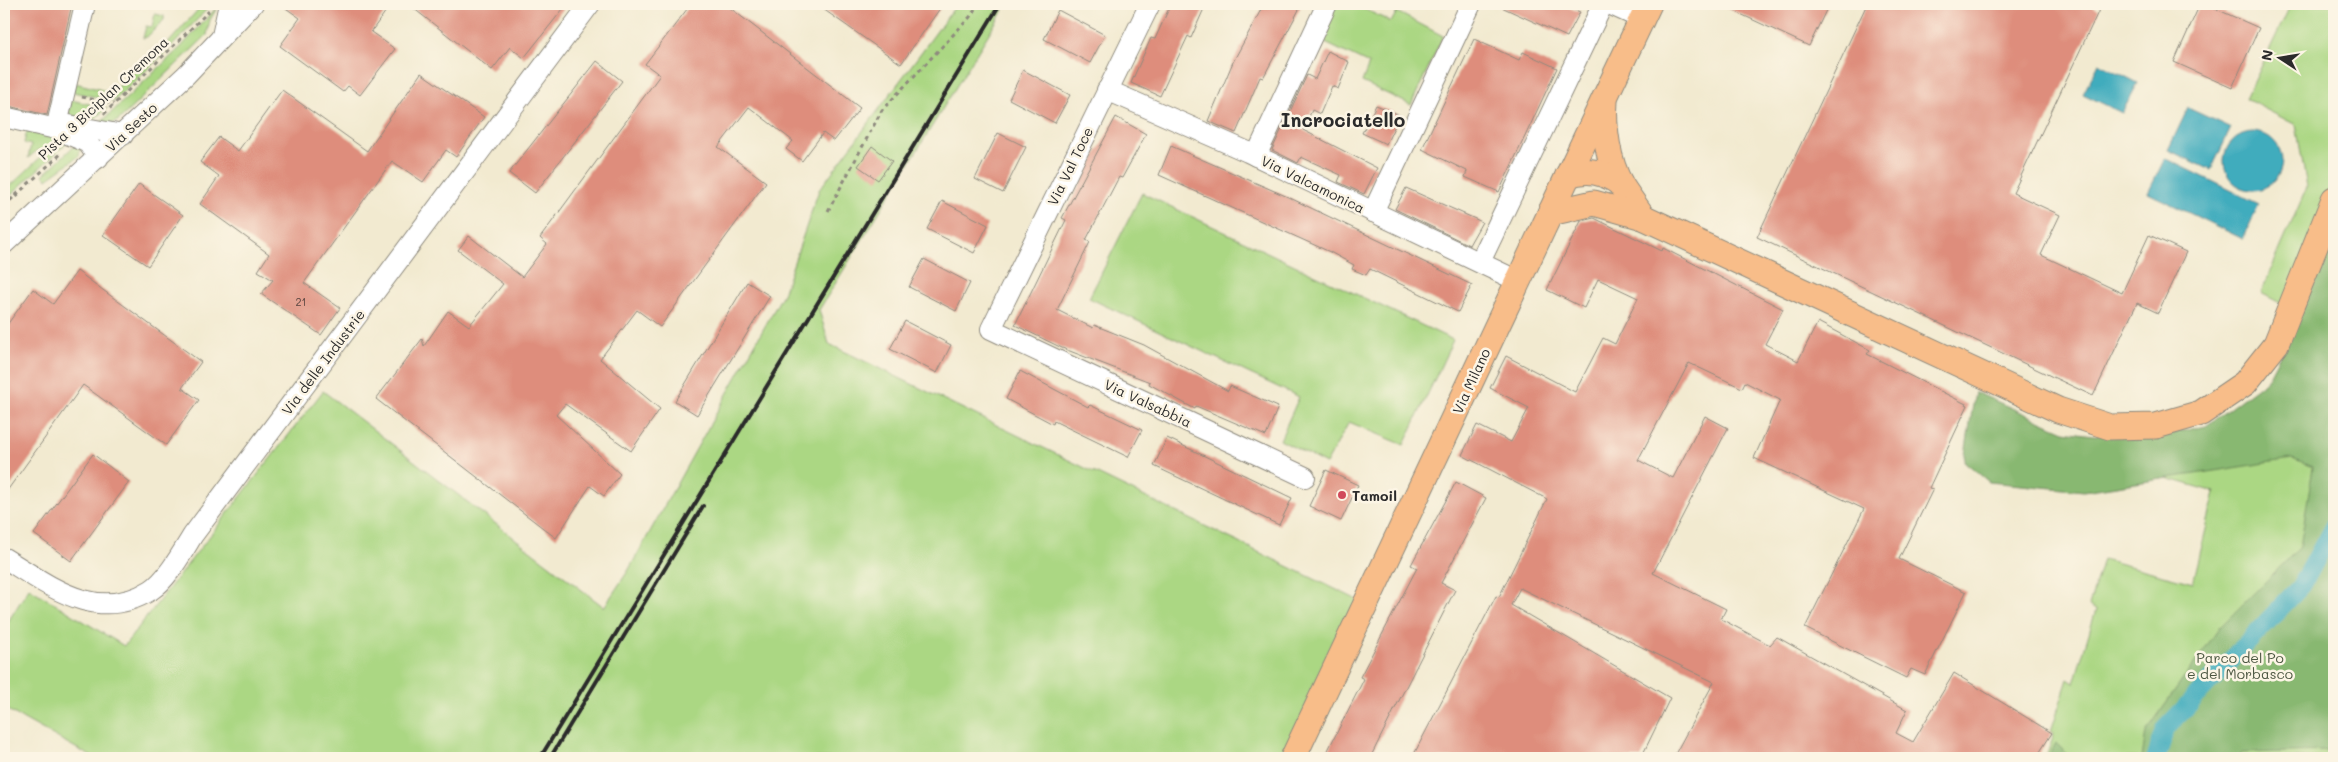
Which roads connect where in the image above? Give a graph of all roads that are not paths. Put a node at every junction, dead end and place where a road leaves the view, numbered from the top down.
1 (85, 4) edge
2 (229, 4) edge
3 (252, 4) edge
4 (590, 4) edge
5 (1150, 4) edge
6 (1327, 4) edge
7 (1471, 4) edge
8 (1603, 4) edge
9 (1609, 4) edge
10 (1646, 11) edge
11 (222, 38) junction
12 (1107, 90) junction
13 (1606, 95) junction
14 (4, 117) edge
15 (56, 129) junction
16 (82, 134) junction
17 (123, 135) junction
18 (1256, 156) junction
19 (98, 158) junction
20 (1568, 175) junction
21 (1620, 184) junction
22 (2334, 199) edge
23 (1594, 203) junction
24 (1373, 212) junction
25 (1550, 213) junction
26 (1643, 217) junction
27 (4, 244) edge
28 (1480, 262) junction
29 (1518, 281) junction
30 (991, 328) joint
31 (1305, 477) dead end
32 (4, 558) edge
33 (1293, 758) edge

1 - 15 street
2 - 11 street
3 - 11 street, Via Sesto
4 - 32 street, Via delle Industrie
5 - 12 street, Via Val Toce
6 - 18 street
7 - 24 street
8 - 28 street
9 - 10 street
10 - 13 main road, Via Milano
11 - 17 street, Via Sesto
12 - 18 street, Via Valcamonica
12 - 30 street, Via Val Toce
13 - 20 main road, Via Milano
13 - 21 main road
14 - 15 street
15 - 16 street
16 - 17 street
16 - 19 street
17 - 19 street, Via Sesto
18 - 24 street, Via Valcamonica
19 - 27 street, Via Sesto
20 - 21 main road
20 - 23 main road
20 - 25 main road, Via Milano
21 - 26 main road
22 - 26 main road
23 - 25 main road
23 - 26 main road
24 - 28 street, Via Valcamonica
25 - 29 main road, Via Milano
28 - 29 street, Via Valcamonica
29 - 33 main road, Via Milano
30 - 31 street, Via Valsabbia

